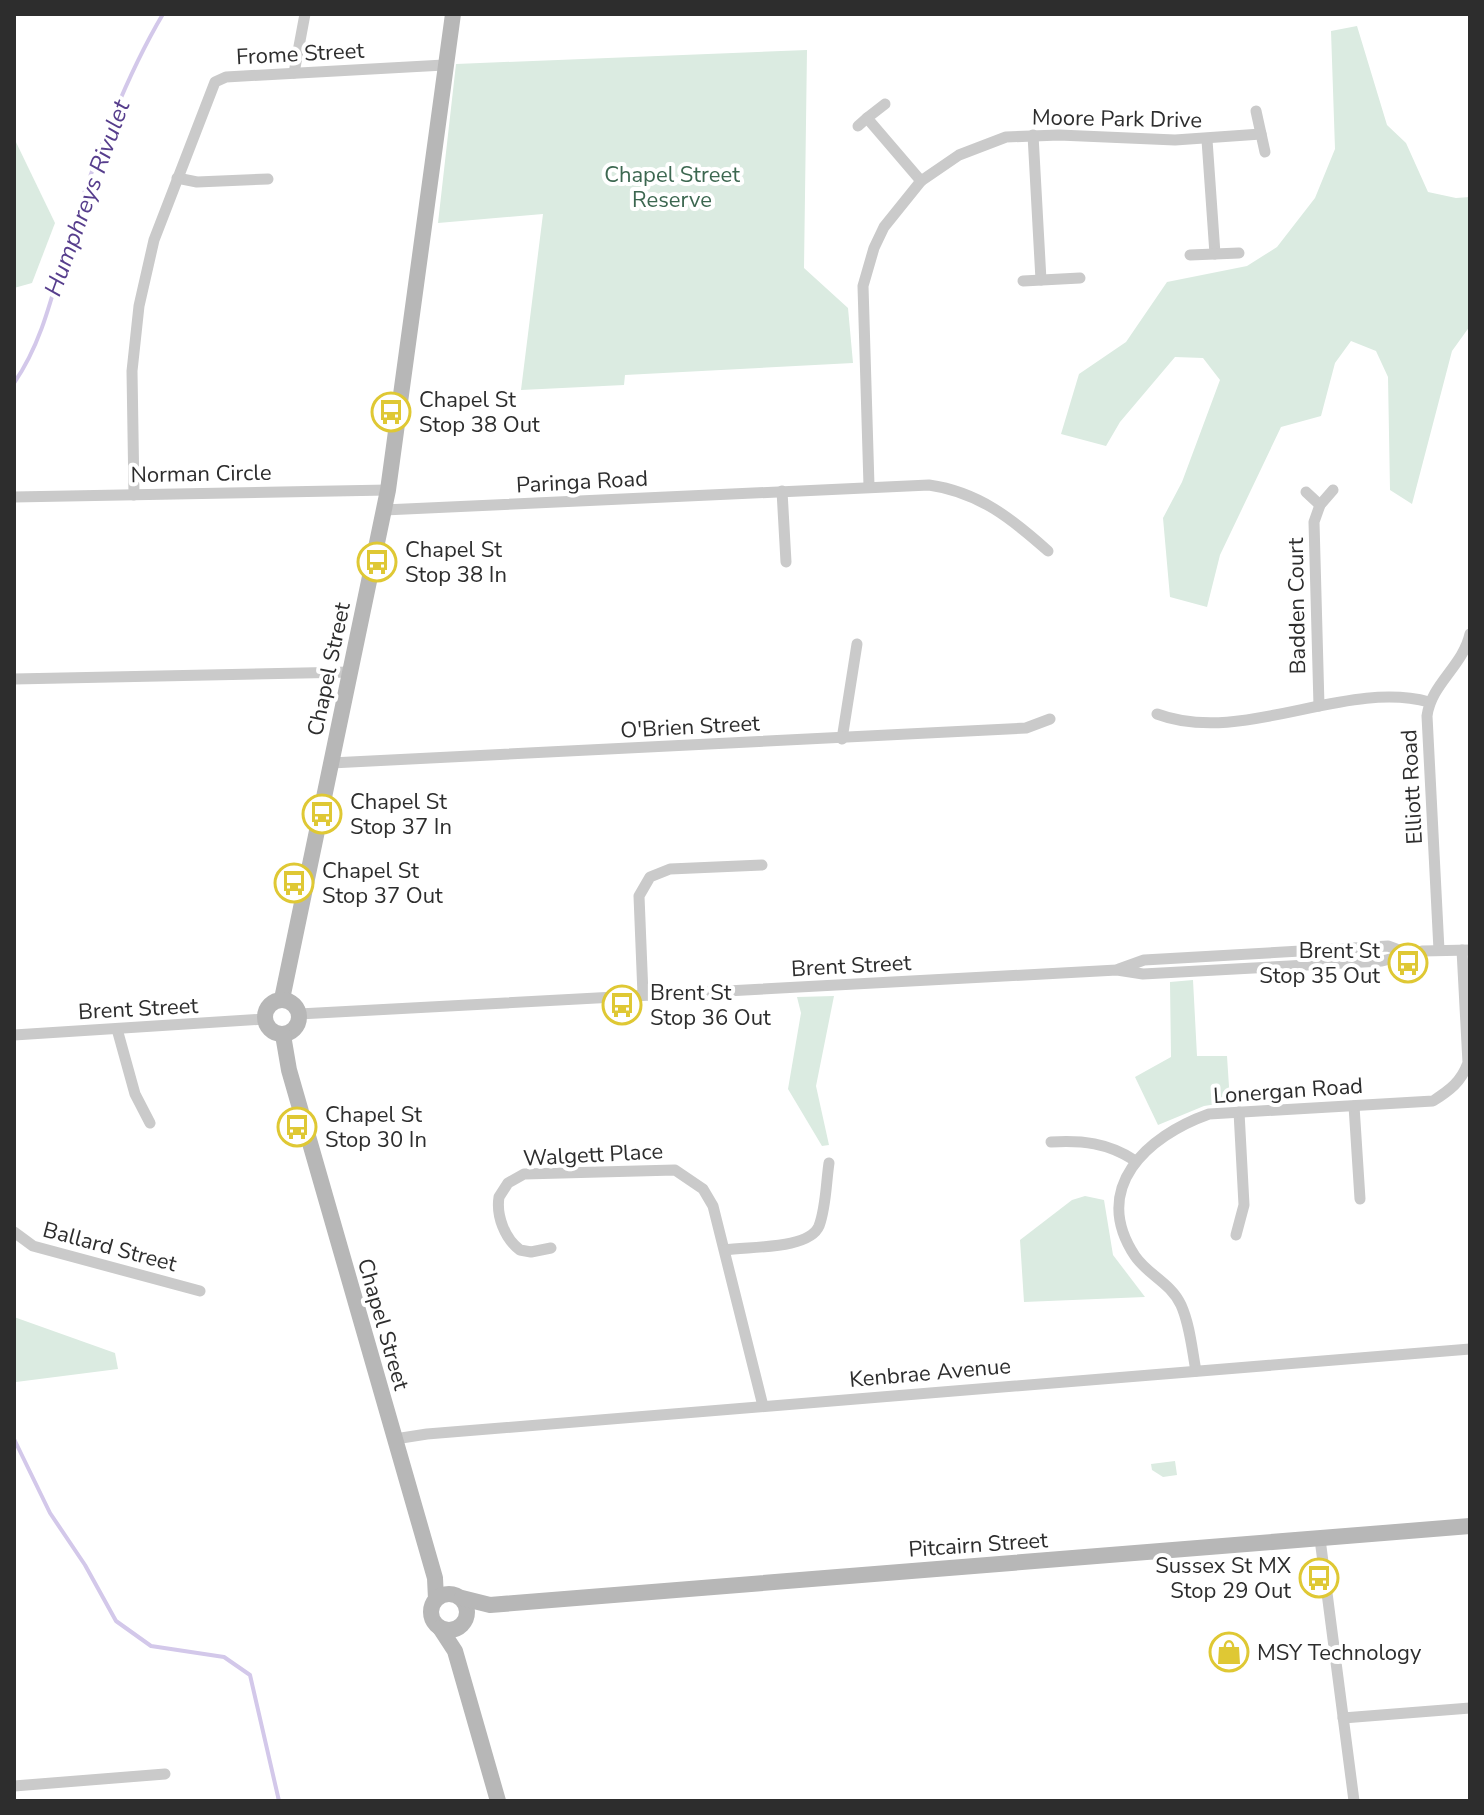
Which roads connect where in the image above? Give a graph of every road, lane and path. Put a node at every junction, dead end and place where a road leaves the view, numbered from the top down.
1 (305, 14) edge
2 (453, 14) edge
3 (444, 65) junction
4 (294, 73) junction
5 (885, 104) dead end
6 (1256, 111) dead end
7 (1261, 134) junction
8 (1033, 135) junction
9 (1207, 140) junction
10 (1265, 152) dead end
11 (177, 178) junction
12 (268, 179) dead end
13 (921, 181) junction
14 (1239, 253) dead end
15 (1215, 254) junction
16 (1190, 255) dead end
17 (1080, 278) dead end
18 (1041, 280) junction
19 (1023, 281) dead end
20 (869, 486) junction
21 (388, 490) junction
22 (1333, 490) dead end
23 (782, 491) junction
24 (1306, 492) dead end
25 (134, 495) junction
26 (14, 497) edge
27 (1320, 505) junction
28 (384, 510) junction
29 (1048, 551) dead end
30 (786, 562) dead end
31 (1470, 634) edge
32 (857, 644) dead end
33 (351, 672) junction
34 (14, 679) edge
35 (1429, 702) junction
36 (1319, 706) junction
37 (1157, 714) dead end
38 (1050, 719) dead end
39 (842, 739) junction
40 (331, 763) junction
41 (762, 865) dead end
42 (1439, 950) junction
43 (1466, 950) edge
44 (643, 995) junction
45 (282, 999) junction
46 (299, 1014) junction
47 (264, 1019) junction
48 (117, 1029) junction
49 (14, 1035) edge
50 (283, 1035) junction
51 (1466, 1082) edge
52 (1354, 1106) junction
53 (1239, 1112) junction
54 (150, 1123) dead end
55 (1051, 1142) dead end
56 (1134, 1160) junction
57 (829, 1163) dead end
58 (1360, 1199) dead end
59 (14, 1232) edge
60 (1236, 1235) dead end
61 (551, 1248) dead end
62 (725, 1250) junction
63 (200, 1291) dead end
64 (1470, 1349) edge
65 (1196, 1371) junction
66 (763, 1406) junction
67 (395, 1439) junction
68 (1470, 1526) edge
69 (1320, 1539) junction
70 (450, 1597) junction
71 (490, 1605) junction
72 (464, 1622) junction
73 (440, 1628) junction
74 (455, 1651) junction
75 (1470, 1708) edge
76 (1343, 1718) junction
77 (165, 1774) dead end
78 (14, 1786) edge
79 (498, 1801) edge
80 (1354, 1801) edge

1 - 4 street
2 - 3 street, Chapel Street
3 - 4 street, Frome Street
3 - 21 street, Chapel Street
4 - 11 street, Frome Street
5 - 13 street
6 - 7 street
7 - 9 street, Moore Park Drive
7 - 10 street
8 - 9 street, Moore Park Drive
8 - 13 street, Moore Park Drive
8 - 18 street
9 - 15 street
11 - 12 street
11 - 25 street, Frome Street
13 - 20 street, Moore Park Drive
14 - 15 street
15 - 16 street
17 - 18 street
18 - 19 street
20 - 23 street, Paringa Road
20 - 29 street, Paringa Road
21 - 25 street, Norman Circle
21 - 28 street, Chapel Street
22 - 27 street
23 - 28 street, Paringa Road
23 - 30 street
24 - 27 street
25 - 26 street, Norman Circle
27 - 36 street, Badden Court
28 - 33 street, Chapel Street
31 - 35 street, Elliott Road
32 - 39 street
33 - 34 street
33 - 40 street, Chapel Street
35 - 36 street
35 - 42 street, Elliott Road
36 - 37 street
38 - 39 street, O'Brien Street
39 - 40 street, O'Brien Street
40 - 45 street, Chapel Street
41 - 44 street
42 - 43 street, Brent Street
42 - 44 street, Brent Street
43 - 51 street, Lonergan Road
44 - 46 street, Brent Street
45 - 46 street
45 - 47 street
46 - 50 street
47 - 48 street, Brent Street
47 - 50 street
48 - 49 street, Brent Street
48 - 54 street
50 - 67 street, Chapel Street
51 - 52 street, Lonergan Road
52 - 53 street, Lonergan Road
52 - 58 street
53 - 56 street, Lonergan Road
53 - 60 street
55 - 56 street
56 - 65 street, Lonergan Road
57 - 62 street
59 - 63 street, Ballard Street
61 - 62 street, Walgett Place
62 - 66 street, Walgett Place
64 - 65 street, Kenbrae Avenue
65 - 66 street, Kenbrae Avenue
66 - 67 street, Kenbrae Avenue
67 - 70 street, Chapel Street
68 - 69 street, Pitcairn Street
69 - 71 street, Pitcairn Street
69 - 76 street
70 - 71 street, Pitcairn Street
70 - 72 street
70 - 73 street
71 - 72 street, Pitcairn Street
72 - 73 street
72 - 74 street
73 - 74 street
74 - 79 street
75 - 76 street
76 - 80 street
77 - 78 street

